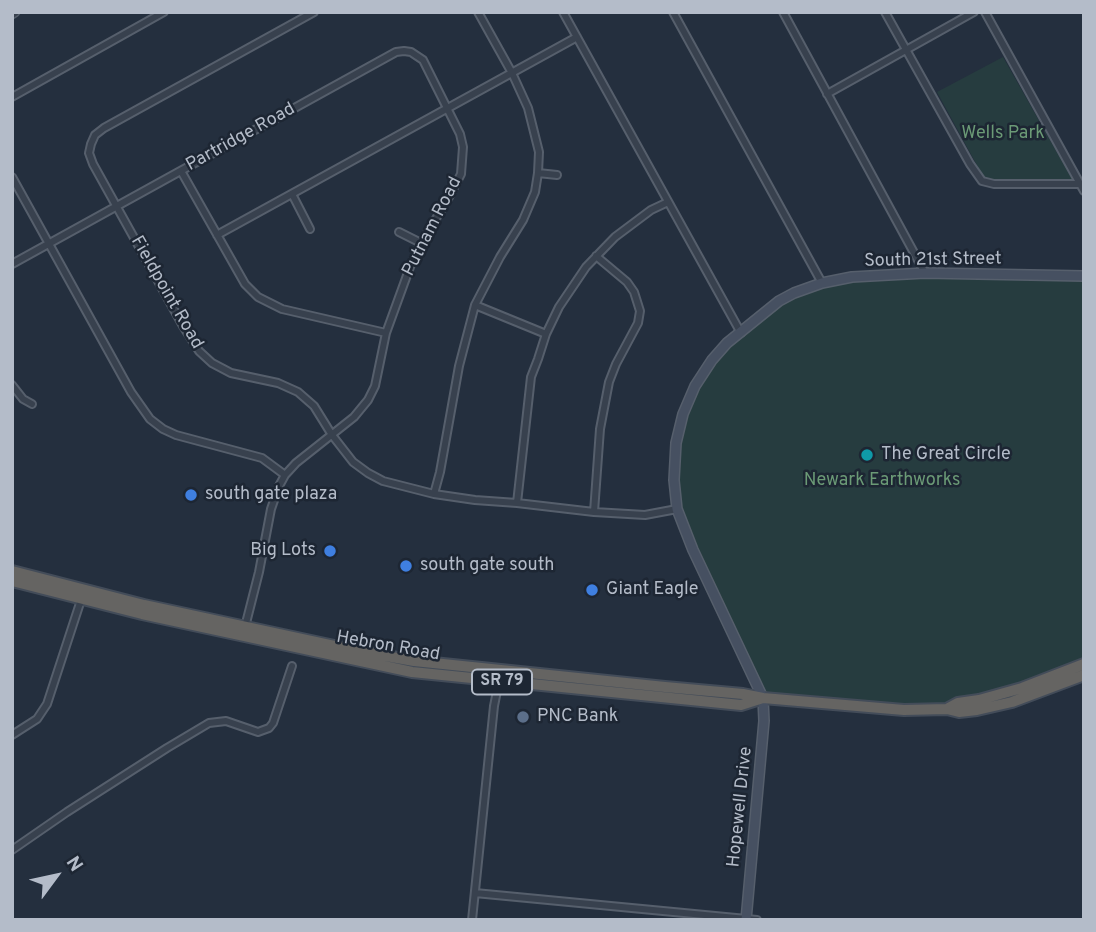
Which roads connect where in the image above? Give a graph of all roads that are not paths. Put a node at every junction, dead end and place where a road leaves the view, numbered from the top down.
1 (164, 12) edge
2 (314, 12) edge
3 (478, 12) edge
4 (563, 12) edge
5 (673, 12) edge
6 (783, 12) edge
7 (884, 12) edge
8 (974, 12) edge
9 (985, 12) edge
10 (577, 37) junction
11 (906, 50) junction
12 (512, 73) junction
13 (827, 94) junction
14 (12, 97) edge
15 (446, 109) junction
16 (181, 171) junction
17 (538, 173) junction
18 (557, 175) dead end
19 (12, 177) edge
20 (1082, 188) edge
21 (292, 194) junction
22 (667, 202) junction
23 (117, 206) junction
24 (310, 229) dead end
25 (399, 232) dead end
26 (217, 235) junction
27 (421, 243) junction
28 (49, 244) junction
29 (596, 256) junction
30 (12, 264) edge
31 (925, 273) junction
32 (1084, 276) edge
33 (822, 283) junction
34 (475, 305) junction
35 (386, 332) junction
36 (741, 333) junction
37 (545, 334) junction
38 (12, 385) edge
39 (32, 404) dead end
40 (332, 435) junction
41 (285, 475) junction
42 (434, 494) junction
43 (517, 503) junction
44 (677, 509) junction
45 (594, 512) junction
46 (12, 571) edge
47 (12, 581) edge
48 (81, 600) junction
49 (244, 631) junction
50 (1084, 664) edge
51 (292, 666) dead end
52 (1084, 675) edge
53 (497, 676) junction
54 (763, 698) junction
55 (947, 709) junction
56 (12, 734) edge
57 (12, 850) edge
58 (475, 893) junction
59 (746, 919) edge
60 (472, 920) edge
61 (757, 920) edge

1 - 14 street
2 - 23 street, Fieldpoint Road
3 - 12 street
4 - 10 street
5 - 33 street
6 - 13 street
7 - 11 street
8 - 11 street
9 - 20 street
10 - 12 street
10 - 22 street
11 - 13 street
11 - 20 street
12 - 15 street
12 - 17 street
13 - 31 street
15 - 16 street, Partridge Road
15 - 21 street
15 - 27 street, Putnam Road
16 - 23 street, Partridge Road
16 - 26 street
17 - 18 street
17 - 34 street
19 - 28 street
21 - 24 street
21 - 26 street
22 - 29 street
22 - 36 street
23 - 28 street, Partridge Road
23 - 40 street, Fieldpoint Road
25 - 27 street
26 - 35 street
27 - 35 street, Putnam Road
28 - 30 street, Partridge Road
28 - 41 street
29 - 37 street
29 - 45 street
31 - 32 main road, South 21st Street
31 - 33 main road, South 21st Street
33 - 36 main road, South 21st Street
34 - 37 street
34 - 42 street
35 - 40 street, Putnam Road
36 - 44 main road, South 21st Street
37 - 43 street
38 - 39 street
40 - 41 street, Putnam Road
40 - 42 street, Fieldpoint Road
41 - 49 street, Putnam Road
42 - 43 street, Fieldpoint Road
43 - 45 street, Fieldpoint Road
44 - 45 street, Fieldpoint Road
44 - 54 main road, South 21st Street
46 - 49 highway, Hebron Road / SR 79
47 - 48 highway, Hebron Road / SR 79
48 - 49 highway, Hebron Road / SR 79
48 - 56 street
49 - 53 highway, Hebron Road / SR 79
49 - 53 highway, Hebron Road / SR 79
50 - 55 highway, Hebron Road / SR 79
51 - 57 street
52 - 55 highway, Hebron Road / SR 79
53 - 54 highway, Hebron Road / SR 79
53 - 54 highway, Hebron Road / SR 79
53 - 58 street
54 - 55 highway, Hebron Road / SR 79
54 - 59 main road, Hopewell Drive
58 - 59 street
58 - 60 street
59 - 61 street

